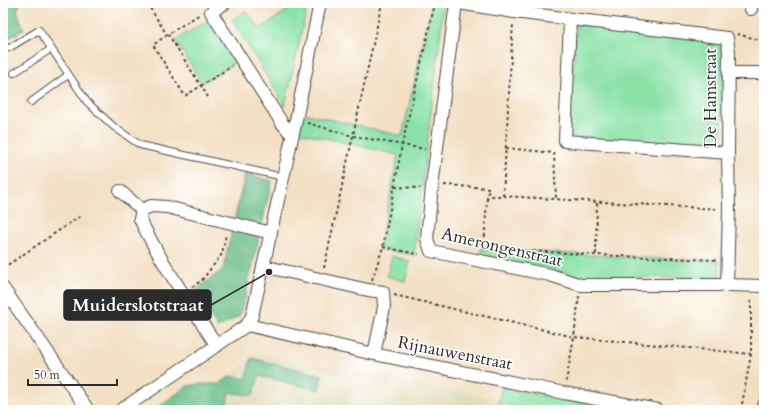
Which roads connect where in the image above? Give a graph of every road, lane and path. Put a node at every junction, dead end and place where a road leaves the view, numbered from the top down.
1 (147, 3) edge
2 (225, 3) edge
3 (320, 3) edge
4 (382, 3) edge
5 (435, 3) edge
6 (458, 3) edge
7 (211, 12) junction
8 (514, 12) junction
9 (570, 19) junction
10 (168, 35) junction
11 (727, 38) junction
12 (764, 41) edge
13 (9, 48) dead end
14 (51, 49) junction
15 (241, 60) junction
16 (14, 73) dead end
17 (729, 73) junction
18 (764, 73) edge
19 (68, 75) junction
20 (201, 86) junction
21 (208, 97) dead end
22 (31, 102) dead end
23 (296, 120) junction
24 (292, 135) junction
25 (354, 136) junction
26 (402, 145) junction
27 (506, 148) junction
28 (436, 151) junction
29 (728, 153) junction
30 (283, 177) junction
31 (432, 186) junction
32 (395, 187) junction
33 (120, 190) dead end
34 (503, 196) junction
35 (487, 198) junction
36 (556, 199) junction
37 (598, 202) junction
38 (729, 209) junction
39 (142, 210) junction
40 (82, 215) dead end
41 (229, 222) junction
42 (271, 233) junction
43 (383, 247) junction
44 (485, 248) junction
45 (432, 252) junction
46 (596, 255) junction
47 (728, 260) junction
48 (479, 261) junction
49 (263, 266) junction
50 (3, 268) edge
51 (322, 279) junction
52 (581, 285) junction
53 (727, 285) junction
54 (751, 286) junction
55 (764, 286) edge
56 (3, 288) edge
57 (368, 290) junction
58 (383, 292) junction
59 (182, 293) junction
60 (247, 325) junction
61 (574, 337) junction
62 (217, 346) junction
63 (374, 354) junction
64 (751, 354) junction
65 (564, 393) junction
66 (636, 408) edge
67 (88, 410) edge
68 (121, 410) edge
69 (657, 410) edge
70 (741, 410) edge

1 - 10 path
2 - 7 street
3 - 23 street
4 - 25 path
5 - 26 path
6 - 8 street, De Hamstraat
6 - 28 street, Amerongenstraat
7 - 10 path
7 - 15 street
8 - 9 street, De Hamstraat
8 - 27 path
9 - 11 street, De Hamstraat
9 - 29 street
10 - 20 path
10 - 20 path
11 - 12 path
11 - 17 street, De Hamstraat
13 - 14 lane
14 - 16 lane
14 - 19 lane
15 - 20 path
15 - 24 street
17 - 18 street
17 - 29 street, De Hamstraat
19 - 22 lane
19 - 30 lane
20 - 21 path
23 - 24 street
23 - 25 path
24 - 30 street
25 - 26 path
25 - 51 path
26 - 28 path
26 - 32 path
27 - 34 path
27 - 36 path
28 - 31 street, Amerongenstraat
29 - 38 street, De Hamstraat
30 - 42 street
31 - 32 path
31 - 35 path
31 - 45 street, Amerongenstraat
32 - 43 path
33 - 39 street
34 - 35 path
34 - 36 path
35 - 44 path
36 - 37 path
37 - 38 path
37 - 46 path
38 - 47 street, De Hamstraat
39 - 41 street
39 - 59 street
40 - 50 path
41 - 42 street
41 - 59 path
42 - 49 street
43 - 45 path
43 - 57 path
44 - 46 path
44 - 48 path
45 - 48 street, Amerongenstraat
46 - 47 path
47 - 53 street, De Hamstraat
48 - 52 street, Amerongenstraat
49 - 51 street
49 - 60 street
51 - 57 street
52 - 53 street, Amerongenstraat
52 - 61 path
53 - 54 street, Amerongenstraat
54 - 55 street, Amerongenstraat
54 - 64 path
56 - 67 street
57 - 58 street
58 - 61 path
58 - 63 street
59 - 62 street
60 - 62 street
60 - 63 street, Rijnauwenstraat
61 - 64 path
61 - 65 path
62 - 68 street
63 - 65 street, Rijnauwenstraat
64 - 70 path
65 - 66 street, Rijnauwenstraat
66 - 69 street, Rijnauwenstraat

